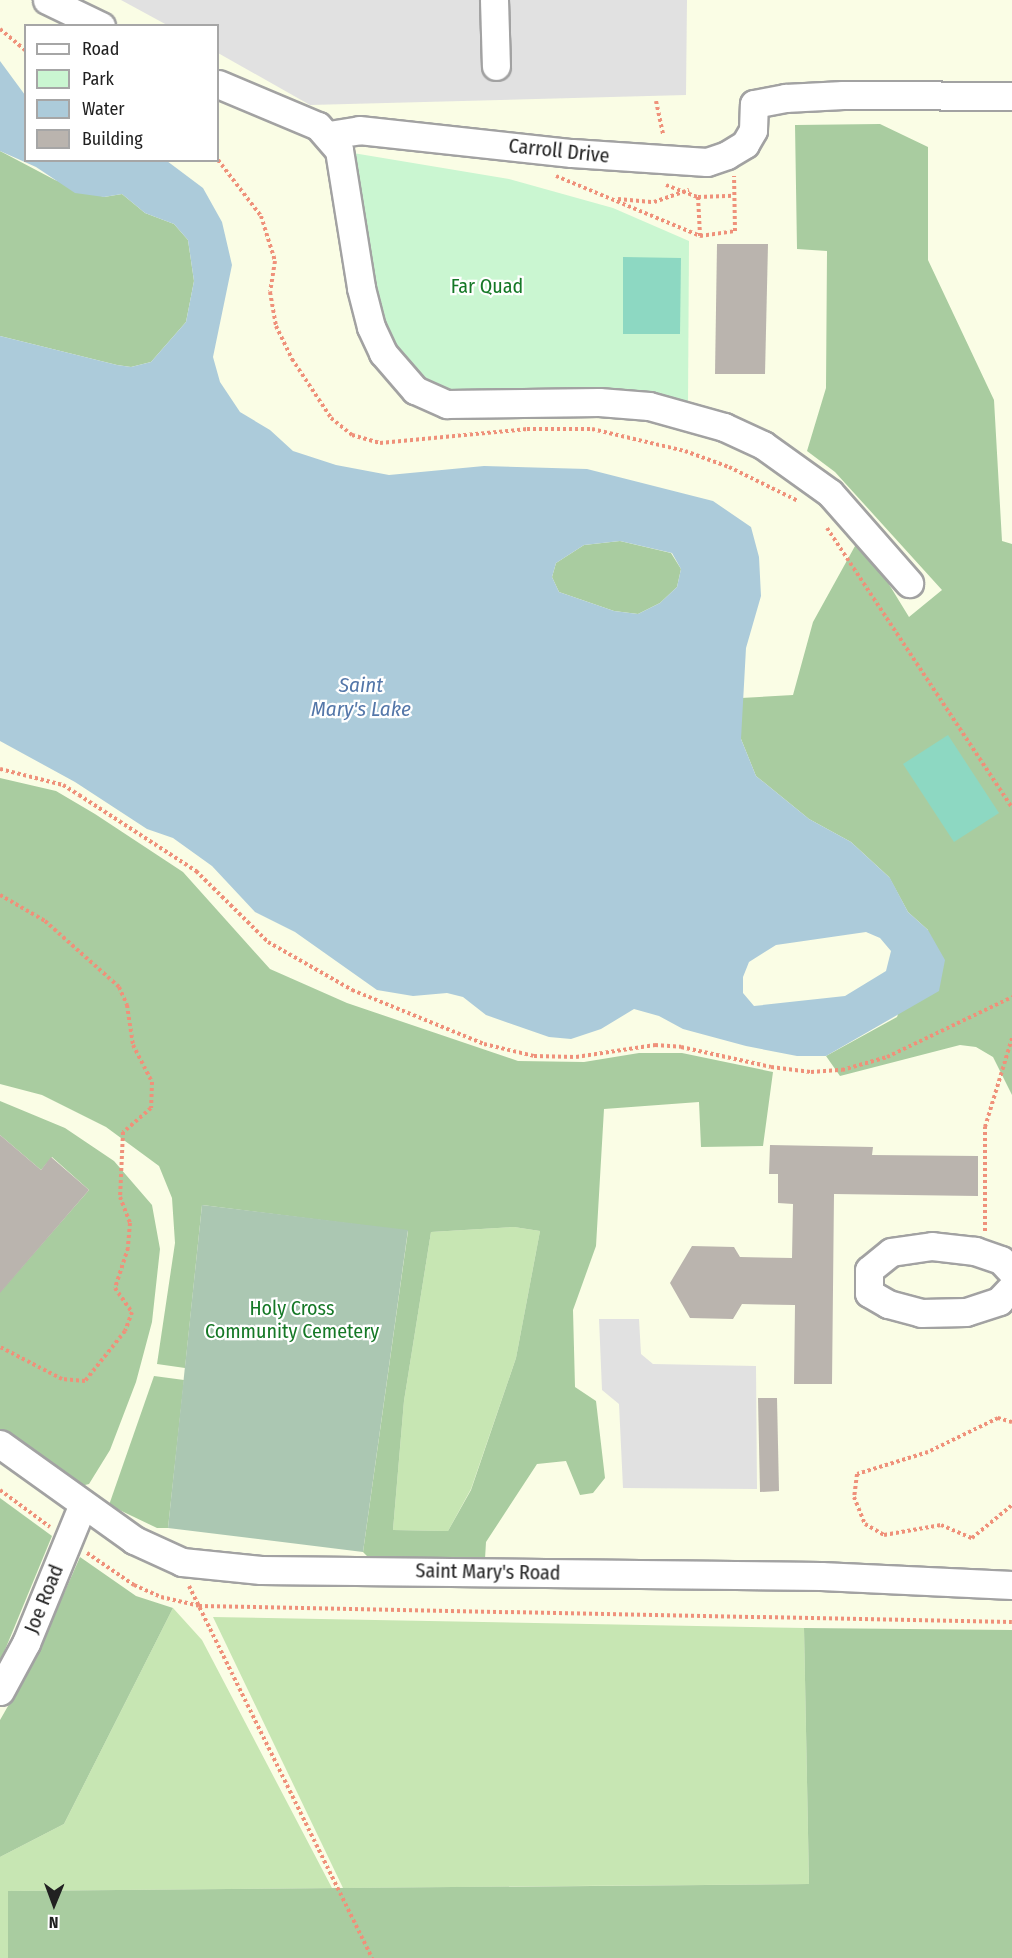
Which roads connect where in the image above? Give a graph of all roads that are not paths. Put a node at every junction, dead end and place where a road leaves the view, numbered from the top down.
1 (47, 0) edge
2 (494, 0) edge
3 (97, 24) edge
4 (496, 66) dead end
5 (219, 84) edge
6 (1012, 96) edge
7 (329, 135) junction
8 (909, 583) dead end
9 (1012, 1272) edge
10 (1012, 1287) edge
11 (0, 1444) edge
12 (83, 1504) junction
13 (1012, 1586) edge
14 (0, 1691) edge

1 - 3 street
2 - 4 street
5 - 7 street
6 - 7 street, Carroll Drive
7 - 8 street
9 - 10 street
11 - 12 street, Saint Mary's Road
12 - 13 street, Saint Mary's Road
12 - 14 street, Joe Road

